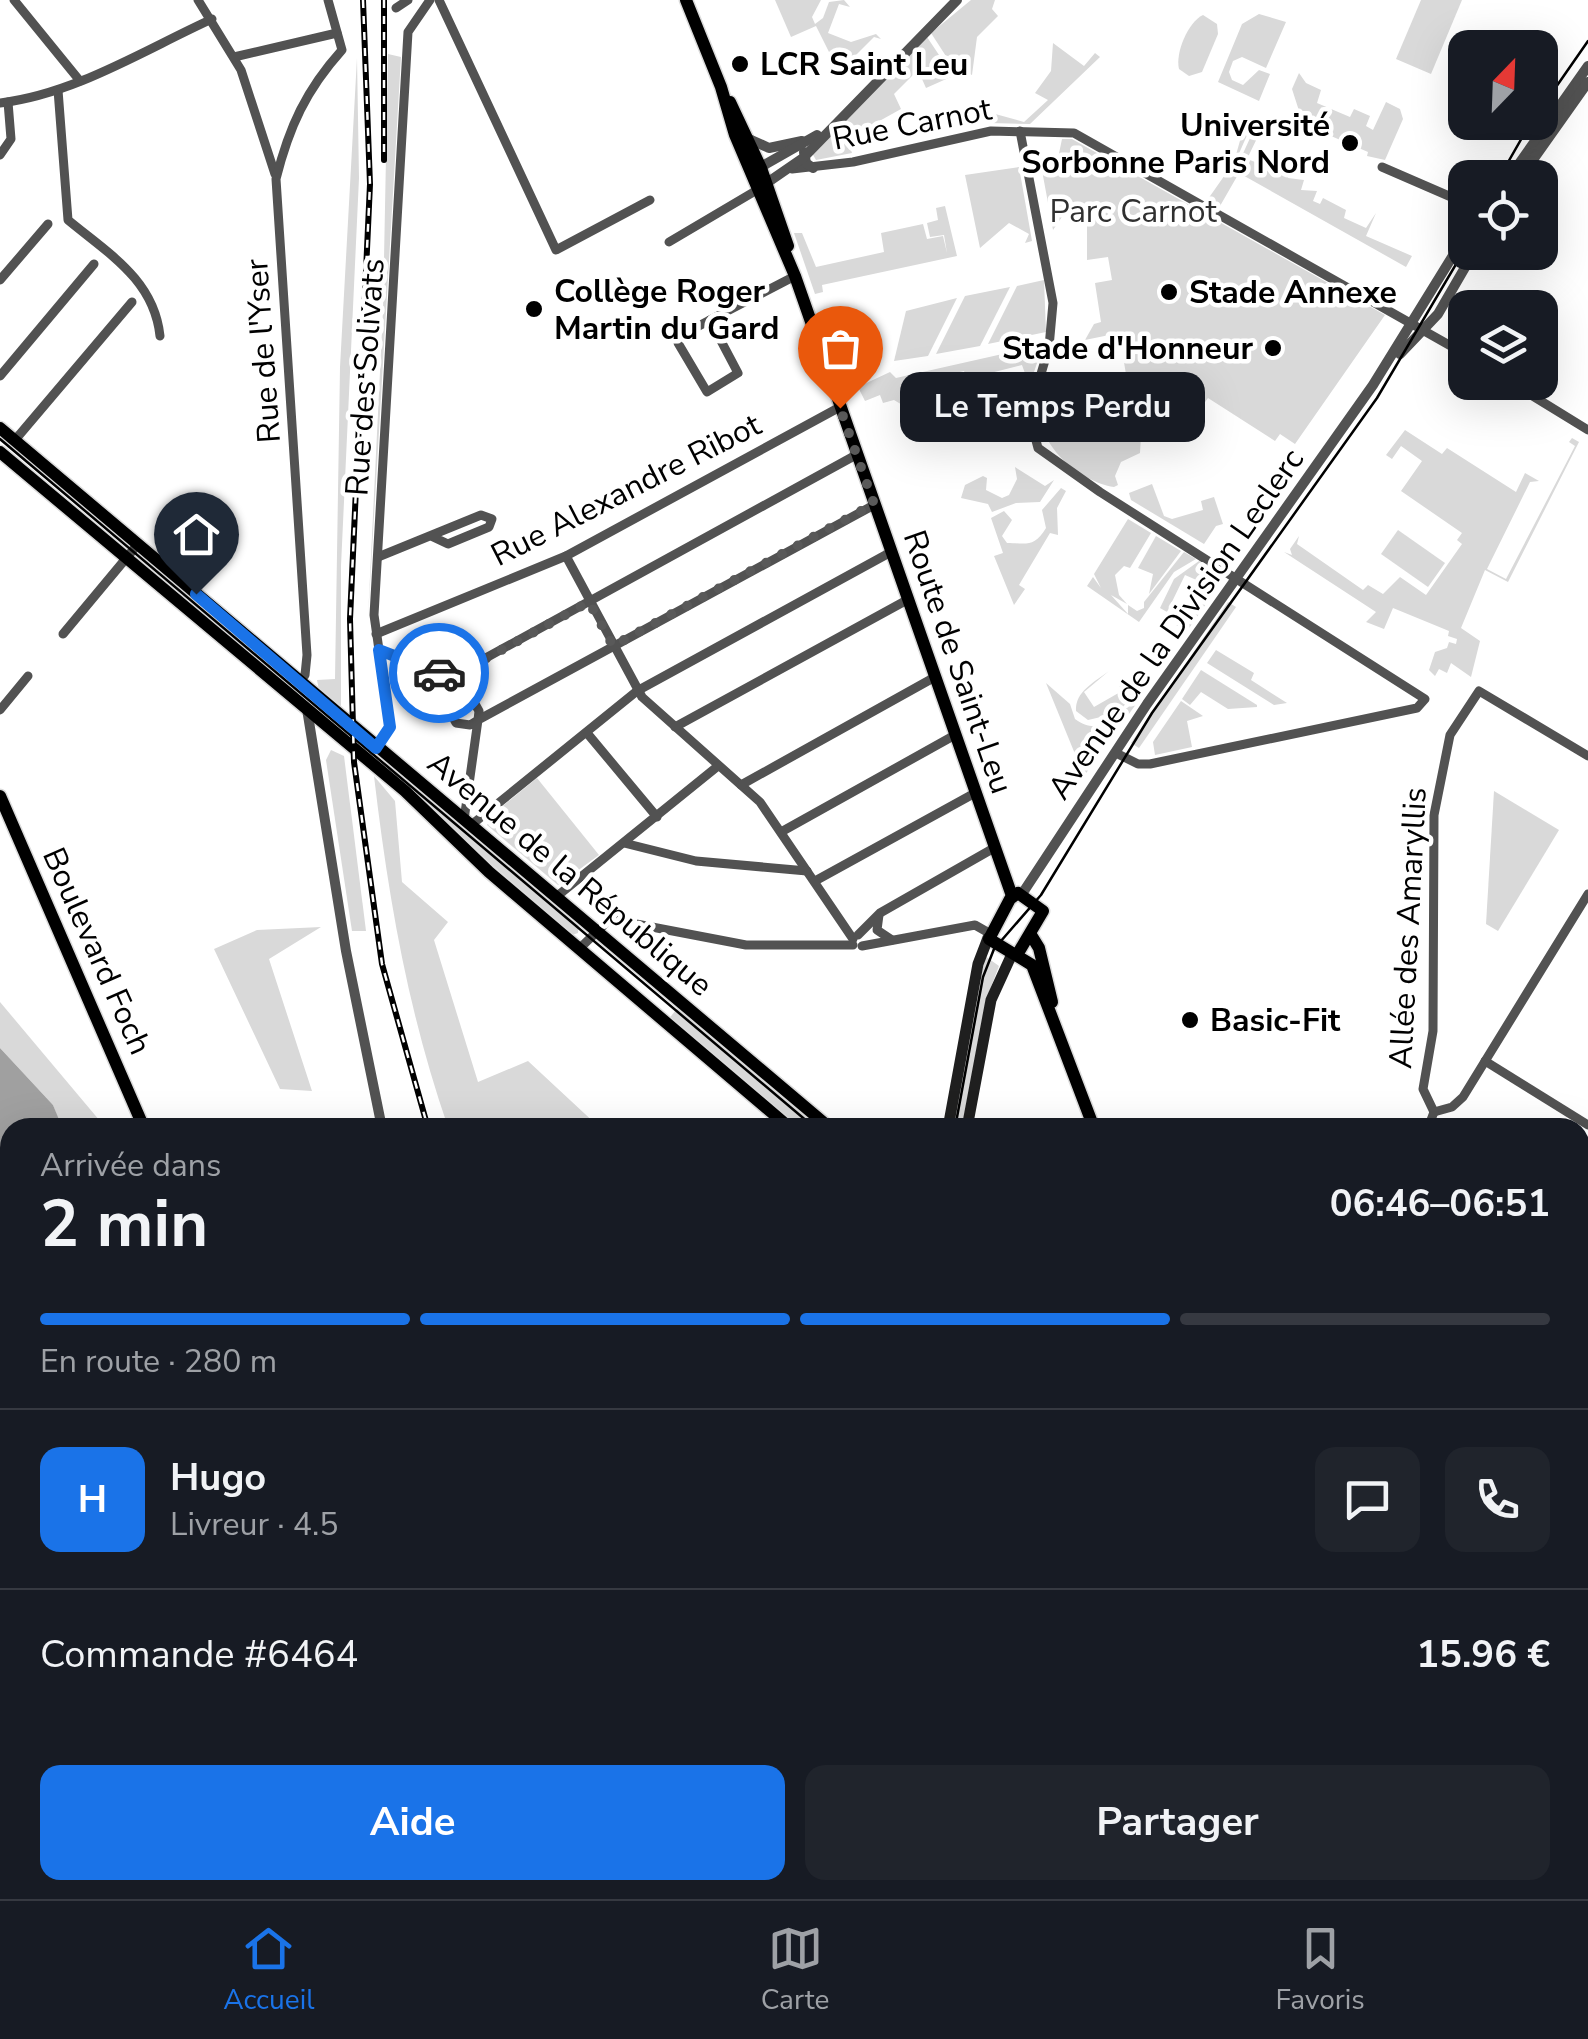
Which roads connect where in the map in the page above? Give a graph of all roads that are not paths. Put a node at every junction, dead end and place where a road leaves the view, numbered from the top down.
1 (14, 0) edge
2 (198, 0) edge
3 (328, 0) edge
4 (408, 0) edge
5 (430, 0) edge
6 (439, 0) edge
7 (686, 0) edge
8 (956, 3) edge
9 (396, 8) dead end
10 (212, 19) junction
11 (337, 34) junction
12 (234, 57) junction
13 (1588, 66) edge
14 (80, 81) junction
15 (1588, 82) edge
16 (721, 87) junction
17 (58, 90) junction
18 (4, 103) edge
19 (834, 123) junction
20 (1020, 131) junction
21 (817, 135) junction
22 (749, 139) junction
23 (0, 155) edge
24 (803, 158) junction
25 (1522, 160) edge
26 (1533, 160) edge
27 (1382, 166) dead end
28 (812, 168) junction
29 (792, 169) junction
30 (756, 170) junction
31 (276, 179) junction
32 (762, 186) junction
33 (1448, 195) edge
34 (650, 200) dead end
35 (48, 224) dead end
36 (669, 242) dead end
37 (94, 264) dead end
38 (1448, 265) edge
39 (1463, 270) edge
40 (794, 276) junction
41 (0, 280) edge
42 (132, 302) dead end
43 (710, 320) junction
44 (1414, 322) junction
45 (1426, 328) junction
46 (160, 336) dead end
47 (1448, 343) edge
48 (0, 376) edge
49 (1373, 384) junction
50 (1539, 400) edge
51 (840, 408) junction
52 (0, 428) edge
53 (1588, 430) edge
54 (15, 440) junction
55 (0, 452) edge
56 (856, 456) junction
57 (874, 504) junction
58 (431, 536) junction
59 (138, 544) junction
60 (890, 552) junction
61 (566, 556) junction
62 (378, 557) junction
63 (125, 560) junction
64 (1237, 576) junction
65 (907, 600) junction
66 (589, 602) junction
67 (63, 634) dead end
68 (376, 634) junction
69 (613, 646) junction
70 (379, 650) junction
71 (28, 676) dead end
72 (448, 677) junction
73 (934, 677) junction
74 (299, 682) junction
75 (637, 691) junction
76 (307, 709) junction
77 (0, 710) edge
78 (478, 720) junction
79 (675, 727) junction
80 (330, 729) junction
81 (587, 733) junction
82 (955, 735) junction
83 (376, 748) junction
84 (314, 750) junction
85 (1116, 752) junction
86 (1588, 756) edge
87 (718, 766) junction
88 (741, 785) junction
89 (975, 793) junction
90 (1, 800) edge
91 (657, 817) junction
92 (467, 824) junction
93 (781, 832) junction
94 (624, 843) junction
95 (994, 848) junction
96 (806, 871) junction
97 (814, 881) junction
98 (1588, 894) edge
99 (1017, 895) junction
100 (556, 898) junction
101 (880, 912) junction
102 (596, 930) junction
103 (988, 935) junction
104 (1030, 935) junction
105 (892, 940) junction
106 (857, 941) junction
107 (579, 948) junction
108 (1014, 954) junction
109 (1052, 1010) junction
110 (1485, 1061) junction
111 (1434, 1112) junction
112 (140, 1118) edge
113 (380, 1118) edge
114 (778, 1118) edge
115 (818, 1118) edge
116 (950, 1118) edge
117 (969, 1118) edge
118 (1090, 1118) edge
119 (1432, 1118) edge
120 (1575, 1118) edge

1 - 14 street
2 - 10 street
3 - 11 street
4 - 9 street
5 - 62 street, Rue des Solivats
6 - 34 street
7 - 16 main road, Route de Saint-Leu
8 - 19 street
10 - 12 street
10 - 14 street
11 - 12 street
11 - 31 street, Rue de l'Yser
12 - 31 street
13 - 25 street
14 - 17 street
15 - 26 street
16 - 22 main road, Route de Saint-Leu
16 - 30 main road, Route de Saint-Leu
17 - 18 street
17 - 46 street
18 - 23 street
19 - 21 street
19 - 24 street
20 - 28 street, Rue Carnot
20 - 44 street, Rue Carnot
20 - 64 street
21 - 22 street
21 - 24 street
21 - 30 street
22 - 30 main road, Route de Saint-Leu
24 - 28 street
24 - 29 street
27 - 33 street
28 - 29 street, Rue Carnot
29 - 32 street
30 - 32 main road, Route de Saint-Leu
31 - 74 street, Rue de l'Yser
32 - 36 street
32 - 40 main road, Route de Saint-Leu
35 - 41 street
37 - 48 street
38 - 44 street, Avenue de la Division Leclerc
39 - 45 street, Avenue de la Division Leclerc
40 - 43 street
40 - 51 main road, Route de Saint-Leu
42 - 54 street
43 - 43 street
44 - 45 street, Rue Carnot
44 - 49 street, Avenue de la Division Leclerc
45 - 47 street, Rue Carnot
45 - 49 street, Avenue de la Division Leclerc
49 - 64 street, Avenue de la Division Leclerc
50 - 53 street
51 - 56 main road, Route de Saint-Leu
51 - 61 street, Rue Alexandre Ribot
52 - 54 main road, Avenue de la République
54 - 59 main road, Avenue de la République
55 - 63 main road, Avenue de la République
56 - 57 main road, Route de Saint-Leu
56 - 66 street
57 - 60 main road, Route de Saint-Leu
57 - 69 street
58 - 58 street
58 - 62 street
59 - 63 street
59 - 74 main road, Avenue de la République
60 - 65 main road, Route de Saint-Leu
60 - 75 street
61 - 66 street
61 - 68 street, Rue Alexandre Ribot
62 - 68 street, Rue des Solivats
63 - 67 street
63 - 76 main road, Avenue de la République
64 - 85 street, Avenue de la Division Leclerc
64 - 85 street
65 - 73 main road, Route de Saint-Leu
65 - 79 street
66 - 69 street
66 - 72 street
68 - 70 street, Rue des Solivats
69 - 75 street
69 - 78 street
70 - 72 street
70 - 83 street, Rue des Solivats
71 - 77 street
72 - 78 street
72 - 78 street
73 - 82 main road, Route de Saint-Leu
73 - 88 street
74 - 83 main road, Avenue de la République
75 - 79 street
75 - 81 street
76 - 80 main road, Avenue de la République
76 - 84 street
78 - 92 street
79 - 87 street
80 - 84 street
80 - 107 main road, Avenue de la République
81 - 91 street
81 - 92 street
82 - 89 main road, Route de Saint-Leu
82 - 93 street
83 - 92 main road, Avenue de la République
84 - 113 street
85 - 99 street, Avenue de la Division Leclerc
86 - 111 street, Allée des Amaryllis
87 - 88 street
87 - 91 street
88 - 93 street
89 - 95 main road, Route de Saint-Leu
89 - 97 street
90 - 112 main road, Boulevard Foch
91 - 94 street
92 - 100 main road, Avenue de la République
93 - 96 street
94 - 96 street
94 - 100 street
95 - 99 main road, Route de Saint-Leu
95 - 101 street
96 - 97 street
97 - 106 street
98 - 110 street
99 - 103 main road
99 - 104 main road, Route de Saint-Leu
100 - 102 main road, Avenue de la République
101 - 105 street
101 - 106 street
102 - 106 street
102 - 107 street
102 - 115 main road, Avenue de la République
103 - 105 street
103 - 108 main road
103 - 116 main road
104 - 108 main road
104 - 109 main road
105 - 106 street
107 - 114 main road, Avenue de la République
108 - 109 main road
108 - 117 main road
109 - 118 main road
110 - 111 street
110 - 120 street
111 - 119 street

